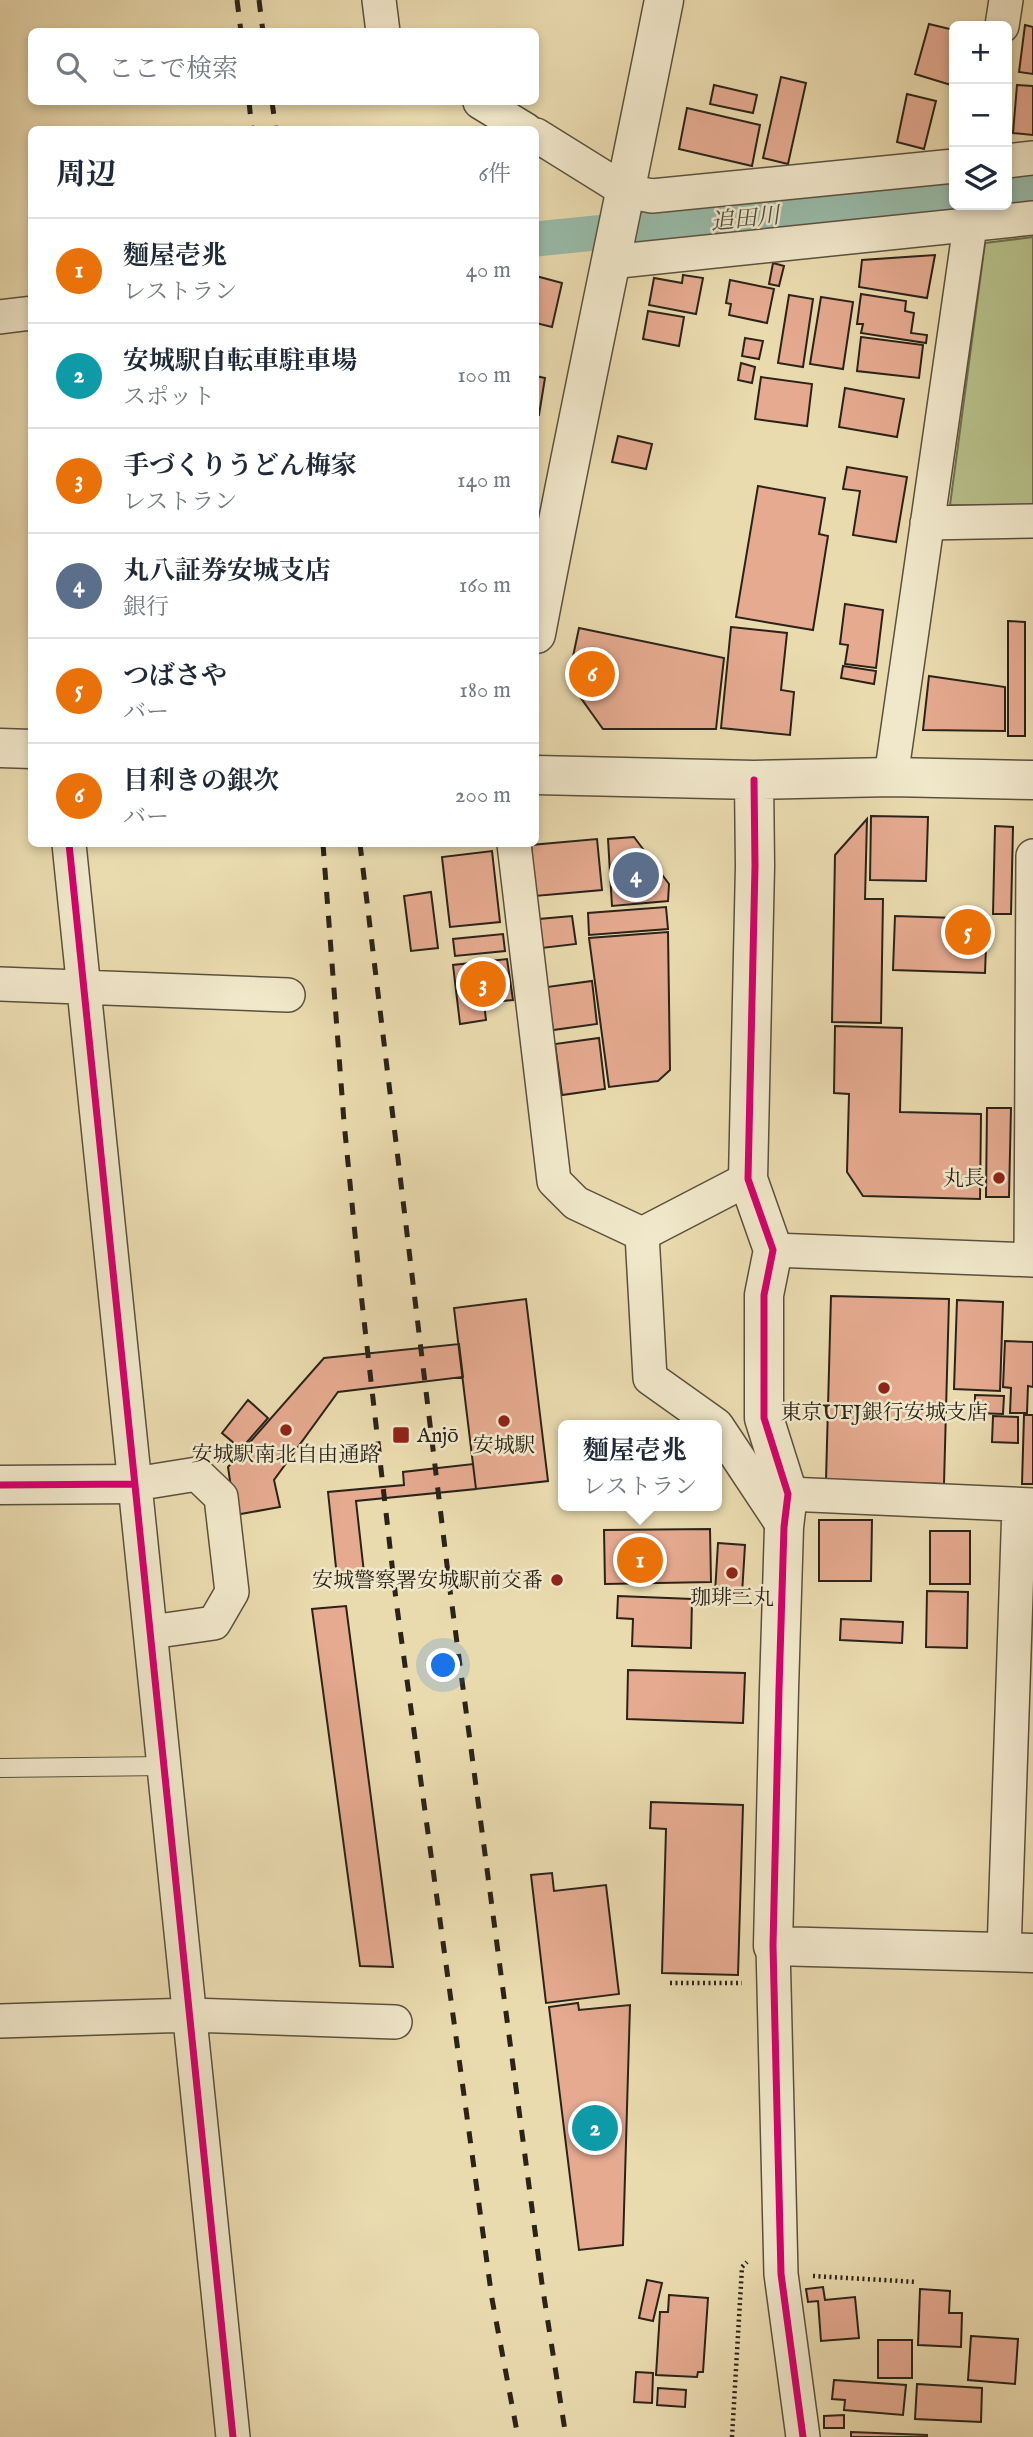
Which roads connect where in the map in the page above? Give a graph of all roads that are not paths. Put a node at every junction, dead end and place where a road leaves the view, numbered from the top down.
1 (379, 0) edge
2 (664, 0) edge
3 (1006, 0) edge
4 (1003, 21) edge
5 (382, 28) edge
6 (485, 105) edge
7 (519, 126) edge
8 (539, 137) edge
9 (1033, 158) edge
10 (1012, 160) edge
11 (949, 166) edge
12 (626, 191) junction
13 (971, 214) edge
14 (1033, 218) edge
15 (610, 262) junction
16 (28, 314) edge
17 (0, 317) edge
18 (1033, 521) edge
19 (927, 523) junction
20 (539, 619) edge
21 (0, 748) edge
22 (28, 749) edge
23 (539, 775) edge
24 (891, 777) junction
25 (754, 780) junction
26 (1033, 780) edge
27 (69, 847) edge
28 (514, 847) edge
29 (1033, 856) edge
30 (0, 984) edge
31 (84, 986) junction
32 (288, 995) dead end
33 (748, 1179) junction
34 (642, 1234) junction
35 (773, 1250) junction
36 (1032, 1260) edge
37 (708, 1420) edge
38 (722, 1433) edge
39 (135, 1484) junction
40 (0, 1485) edge
41 (1026, 1505) edge
42 (786, 1511) junction
43 (151, 1632) junction
44 (165, 1766) junction
45 (0, 1768) edge
46 (773, 1946) junction
47 (1019, 1952) edge
48 (191, 2015) junction
49 (0, 2021) edge
50 (396, 2022) dead end
51 (233, 2437) edge
52 (803, 2437) edge

1 - 5 street
2 - 12 street
3 - 4 street
6 - 7 street
8 - 12 street
9 - 10 street
11 - 12 street
12 - 15 street
13 - 14 street
13 - 15 street
13 - 19 street
15 - 20 street
16 - 17 street
18 - 19 street
19 - 24 street
21 - 22 street
23 - 25 street
24 - 25 street
24 - 26 street
25 - 33 street
27 - 31 street
28 - 34 street
29 - 36 street
30 - 31 street
31 - 32 street
31 - 39 street
33 - 34 street
33 - 35 street
34 - 37 street
35 - 36 street
35 - 42 street
38 - 42 street
39 - 40 street
39 - 43 street
39 - 43 street
41 - 42 street
41 - 47 street
42 - 46 street
43 - 44 street
44 - 45 lane
44 - 48 street
46 - 47 street
46 - 52 street
48 - 49 street
48 - 50 street
48 - 51 street

